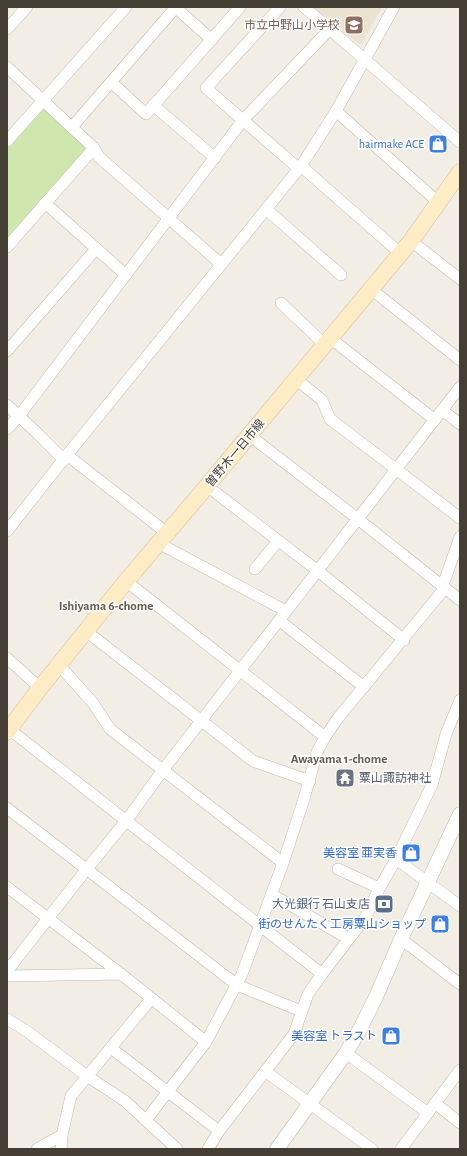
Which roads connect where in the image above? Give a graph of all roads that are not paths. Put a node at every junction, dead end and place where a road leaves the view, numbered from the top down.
1 (27, 7) edge
2 (126, 7) edge
3 (175, 7) edge
4 (240, 7) edge
5 (280, 7) edge
6 (304, 7) edge
7 (394, 7) edge
8 (7, 29) edge
9 (330, 30) junction
10 (212, 40) junction
11 (365, 59) junction
12 (7, 67) edge
13 (111, 82) junction
14 (43, 101) junction
15 (153, 105) junction
16 (336, 111) junction
17 (243, 120) junction
18 (72, 127) junction
19 (7, 141) edge
20 (460, 142) edge
21 (94, 148) junction
22 (215, 158) junction
23 (300, 168) junction
24 (458, 180) edge
25 (439, 203) junction
26 (45, 204) junction
27 (266, 210) junction
28 (169, 219) junction
29 (411, 241) junction
30 (7, 247) edge
31 (96, 250) junction
32 (401, 254) junction
33 (221, 264) junction
34 (126, 274) junction
35 (341, 275) dead end
36 (460, 279) edge
37 (371, 289) junction
38 (281, 303) dead end
39 (327, 341) junction
40 (7, 351) edge
41 (460, 360) edge
42 (296, 379) junction
43 (460, 387) edge
44 (7, 405) edge
45 (442, 410) junction
46 (19, 416) junction
47 (435, 420) junction
48 (460, 424) edge
49 (7, 429) edge
50 (249, 435) junction
51 (65, 458) junction
52 (397, 470) junction
53 (207, 486) junction
54 (460, 518) edge
55 (358, 519) junction
56 (7, 531) edge
57 (460, 537) edge
58 (163, 538) junction
59 (278, 541) junction
60 (255, 569) dead end
61 (318, 571) junction
62 (126, 581) junction
63 (444, 587) junction
64 (460, 600) edge
65 (286, 611) junction
66 (280, 621) junction
67 (86, 631) junction
68 (404, 640) junction
69 (7, 658) edge
70 (59, 665) junction
71 (240, 671) junction
72 (364, 687) junction
73 (40, 688) junction
74 (460, 700) edge
75 (202, 721) junction
76 (8, 731) edge
77 (324, 737) junction
78 (163, 770) junction
79 (310, 781) junction
80 (7, 808) edge
81 (126, 821) junction
82 (458, 823) edge
83 (396, 859) junction
84 (283, 864) junction
85 (338, 869) dead end
86 (86, 870) junction
87 (428, 882) junction
88 (7, 887) edge
89 (379, 888) junction
90 (271, 894) junction
91 (460, 906) edge
92 (48, 919) junction
93 (260, 925) junction
94 (350, 939) junction
95 (401, 939) junction
96 (7, 971) edge
97 (120, 974) junction
98 (322, 974) junction
99 (7, 976) edge
100 (460, 984) edge
101 (237, 985) junction
102 (151, 999) junction
103 (301, 1012) junction
104 (7, 1019) edge
105 (206, 1042) junction
106 (111, 1048) junction
107 (346, 1053) junction
108 (460, 1070) edge
109 (265, 1071) junction
110 (87, 1076) junction
111 (168, 1091) junction
112 (435, 1103) junction
113 (310, 1104) junction
114 (428, 1114) junction
115 (146, 1120) junction
116 (460, 1123) edge
117 (219, 1131) junction
118 (62, 1135) junction
119 (36, 1149) edge
120 (61, 1149) edge
121 (177, 1149) edge
122 (208, 1149) edge
123 (277, 1149) edge
124 (372, 1149) edge
125 (401, 1149) edge

1 - 8 street
2 - 14 street
3 - 10 street
3 - 13 street
4 - 10 street
5 - 17 street
6 - 9 street
7 - 11 street
9 - 11 street
9 - 17 street
10 - 15 street
11 - 16 street
11 - 20 street
12 - 14 street
13 - 15 street
13 - 18 street
14 - 18 street
14 - 19 street
15 - 22 street
16 - 23 street
16 - 25 street
17 - 22 street
17 - 23 street
18 - 21 street
21 - 26 street
21 - 28 street
22 - 28 street
23 - 27 street
23 - 32 street
24 - 25 main road, 曽野木一日市線
25 - 29 main road, 曽野木一日市線
26 - 30 street
26 - 31 street
27 - 33 street
27 - 35 street
28 - 33 street
28 - 34 street
29 - 32 main road, 曽野木一日市線
29 - 36 street
31 - 34 street
31 - 40 street
32 - 37 main road, 曽野木一日市線
33 - 51 street
34 - 46 street
37 - 39 main road, 曽野木一日市線
37 - 41 street
38 - 39 street
39 - 42 main road, 曽野木一日市線
39 - 47 street
42 - 50 main road, 曽野木一日市線
42 - 52 street
43 - 45 street
44 - 46 street
45 - 47 street
45 - 48 street
46 - 49 street
46 - 51 street
47 - 52 street
50 - 53 main road, 曽野木一日市線
50 - 55 street
51 - 56 street
51 - 58 street
52 - 54 street
52 - 55 street
53 - 58 main road, 曽野木一日市線
53 - 59 street
55 - 61 street
55 - 63 street
57 - 63 street
58 - 62 main road, 曽野木一日市線
58 - 65 street
59 - 60 street
59 - 61 street
61 - 65 street
61 - 68 street
62 - 67 main road, 曽野木一日市線
62 - 71 street
63 - 64 street
63 - 68 street
65 - 66 street
66 - 71 street
66 - 72 street
67 - 70 main road, 曽野木一日市線
67 - 75 street
68 - 72 street
69 - 73 street
70 - 73 main road, 曽野木一日市線
70 - 78 street
71 - 75 street
71 - 77 street
72 - 77 street
73 - 76 main road, 曽野木一日市線
74 - 83 street
75 - 78 street
75 - 79 street
76 - 81 street
77 - 79 street
78 - 81 street
78 - 84 street
79 - 84 street
80 - 86 street
81 - 86 street
81 - 93 street
82 - 87 street
83 - 87 street
83 - 89 street
84 - 90 street
85 - 89 street
86 - 92 street
86 - 101 street
87 - 91 street
87 - 95 street
88 - 92 street
89 - 94 street
90 - 93 street
90 - 94 street
92 - 96 street
92 - 97 street
93 - 98 street
93 - 101 street
94 - 98 street
95 - 100 street
95 - 107 street
97 - 99 street
97 - 102 street
98 - 103 street
101 - 103 street
101 - 105 street
102 - 105 street
102 - 106 street
103 - 109 street
104 - 110 street
105 - 111 street
106 - 110 street
106 - 111 street
107 - 113 street
107 - 114 street
108 - 112 street
109 - 113 street
109 - 117 street
110 - 115 street
110 - 118 street
111 - 115 street
111 - 117 street
112 - 114 street
112 - 116 street
113 - 123 street
113 - 124 street
114 - 125 street
115 - 121 street
117 - 122 street
118 - 119 street
118 - 120 street

